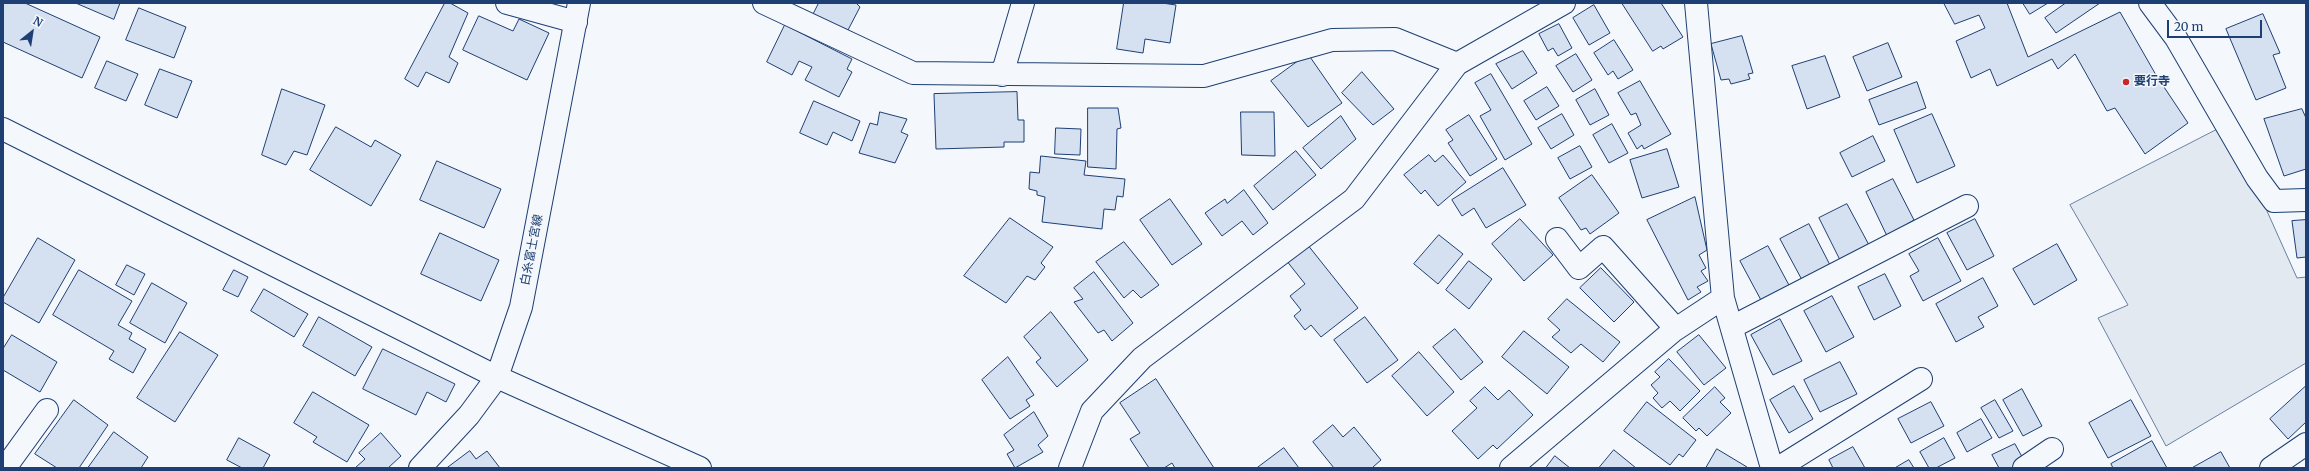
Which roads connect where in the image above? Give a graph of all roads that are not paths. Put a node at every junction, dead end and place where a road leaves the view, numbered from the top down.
1 (506, 3) edge
2 (764, 3) edge
3 (1023, 3) edge
4 (1564, 3) edge
5 (1696, 3) edge
6 (2150, 3) edge
7 (577, 13) edge
8 (1457, 64) junction
9 (1002, 75) junction
10 (3, 129) edge
11 (2306, 200) edge
12 (1967, 206) dead end
13 (1557, 239) dead end
14 (1723, 298) junction
15 (1732, 327) junction
16 (1676, 328) junction
17 (497, 377) junction
18 (1921, 379) dead end
19 (46, 410) dead end
20 (2306, 444) edge
21 (2052, 449) dead end
22 (5, 468) edge
23 (420, 468) edge
24 (700, 468) edge
25 (1070, 468) edge
26 (1511, 468) edge
27 (1772, 468) edge
28 (1778, 468) edge
29 (2024, 468) edge
30 (2271, 468) edge

1 - 7 street
2 - 9 street
3 - 9 street
4 - 8 street
5 - 14 street
6 - 11 street
7 - 17 street, 白糸富士宮線
8 - 9 street
8 - 25 street
10 - 17 street
12 - 15 street
13 - 16 street
14 - 15 street
14 - 16 street
15 - 27 street
16 - 26 street
17 - 23 street, 白糸富士宮線
17 - 24 street
18 - 28 street
19 - 22 street
20 - 30 street
21 - 29 street

